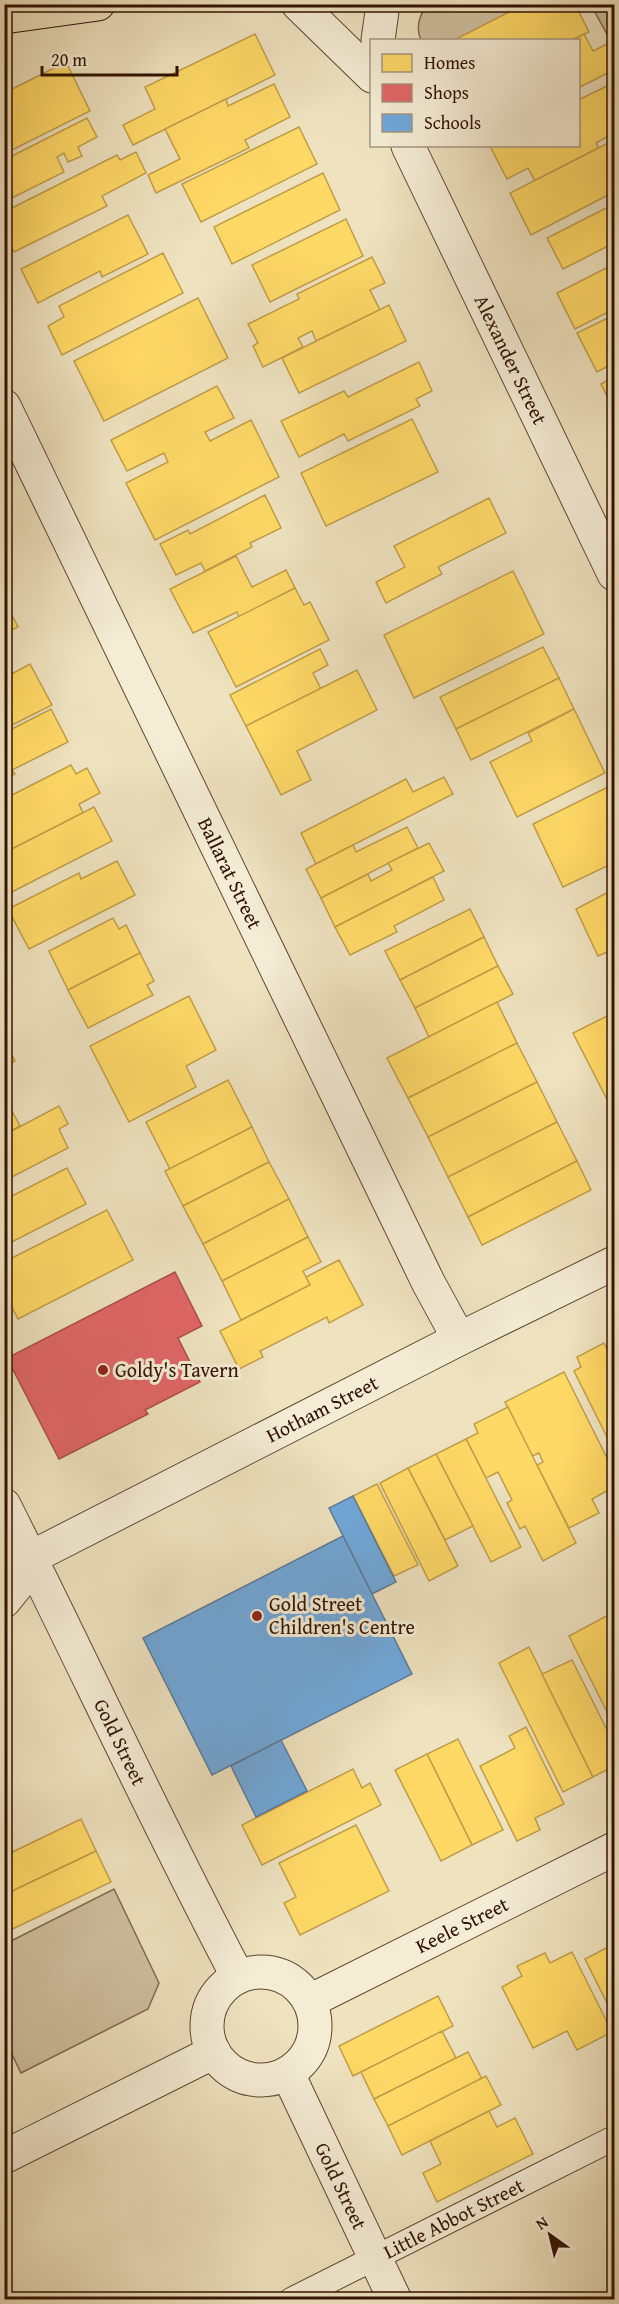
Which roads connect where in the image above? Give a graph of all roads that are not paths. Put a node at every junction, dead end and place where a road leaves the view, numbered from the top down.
1 (98, 4) edge
2 (298, 4) edge
3 (382, 4) edge
4 (4, 17) edge
5 (378, 39) edge
6 (370, 74) edge
7 (408, 147) edge
8 (4, 406) edge
9 (615, 574) edge
10 (615, 1263) edge
11 (459, 1339) junction
12 (4, 1505) edge
13 (18, 1559) edge
14 (4, 1601) edge
15 (615, 1849) edge
16 (238, 1977) junction
17 (310, 2001) junction
18 (214, 2052) junction
19 (288, 2074) junction
20 (615, 2138) edge
21 (4, 2157) edge
22 (375, 2258) junction
23 (291, 2300) edge
24 (395, 2300) edge

1 - 4 main road
2 - 6 street
3 - 5 street
7 - 9 street, Alexander Street
8 - 11 street, Ballarat Street
10 - 11 street, Hotham Street
11 - 13 street, Hotham Street
12 - 13 street, Gold Street
13 - 14 street
13 - 16 street, Gold Street
15 - 17 street, Keele Street
16 - 17 street
16 - 18 street
17 - 19 street
18 - 19 street
18 - 21 street
19 - 22 street, Gold Street
20 - 22 lane, Little Abbot Street
22 - 23 lane, Little Abbot Street
22 - 24 street, Gold Street

